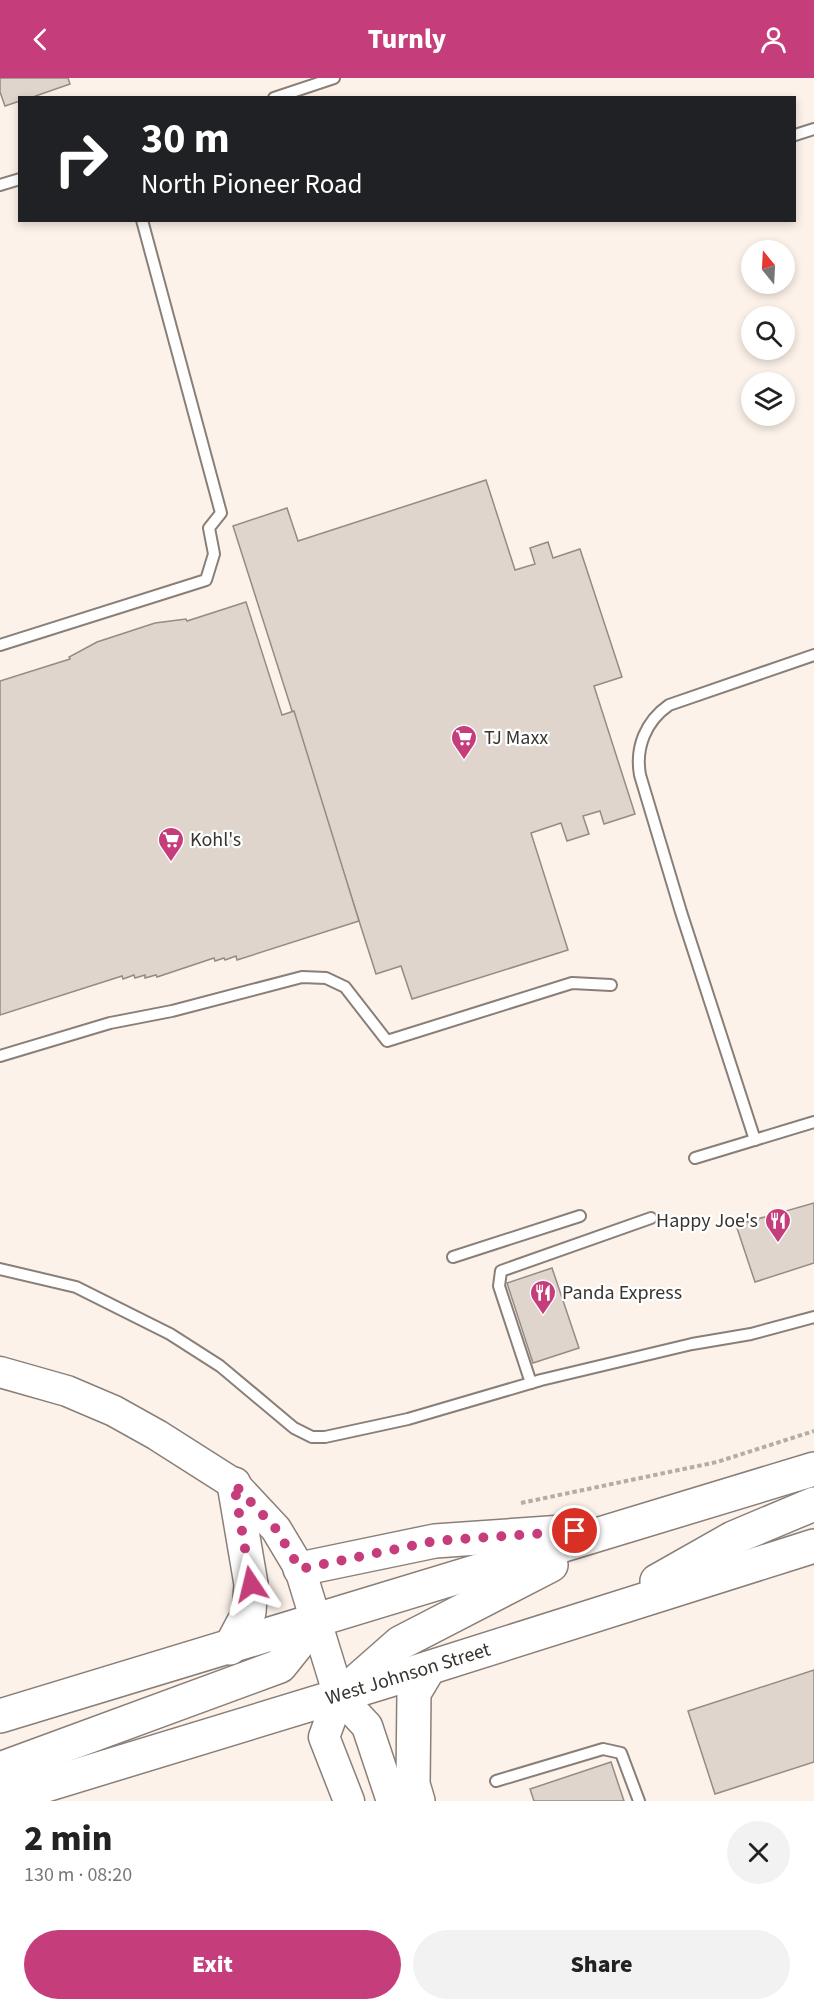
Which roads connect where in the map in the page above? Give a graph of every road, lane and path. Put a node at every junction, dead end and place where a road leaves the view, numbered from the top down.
1 (334, 78) edge
2 (280, 96) edge
3 (814, 129) edge
4 (796, 135) edge
5 (18, 180) edge
6 (0, 185) edge
7 (143, 222) edge
8 (0, 645) edge
9 (814, 655) edge
10 (611, 985) dead end
11 (0, 1056) edge
12 (814, 1122) edge
13 (755, 1140) junction
14 (695, 1158) dead end
15 (580, 1216) dead end
16 (651, 1218) dead end
17 (453, 1257) dead end
18 (0, 1269) edge
19 (814, 1317) edge
20 (0, 1371) edge
21 (531, 1383) junction
22 (814, 1469) edge
23 (234, 1484) junction
24 (814, 1504) edge
25 (622, 1528) junction
26 (814, 1546) edge
27 (300, 1569) junction
28 (598, 1614) junction
29 (316, 1621) junction
30 (230, 1648) junction
31 (429, 1668) junction
32 (339, 1696) junction
33 (0, 1716) edge
34 (0, 1769) edge
35 (496, 1781) dead end
36 (0, 1799) edge
37 (349, 1801) edge
38 (392, 1801) edge
39 (418, 1801) edge
40 (639, 1801) edge

1 - 2 lane
3 - 4 lane
5 - 6 lane
7 - 8 lane
9 - 13 lane
10 - 11 lane
12 - 13 lane
13 - 14 lane
15 - 17 lane
16 - 21 lane
18 - 21 lane
19 - 21 lane
20 - 23 main road
22 - 25 main road
23 - 27 main road
23 - 30 main road
24 - 28 main road
25 - 27 main road
25 - 29 main road
25 - 32 main road
26 - 28 main road, West Johnson Street
27 - 29 main road
28 - 31 main road, West Johnson Street
29 - 30 main road
29 - 32 main road
29 - 34 main road
30 - 33 main road
31 - 32 main road, West Johnson Street
31 - 39 main road
32 - 36 main road, West Johnson Street
32 - 37 main road
32 - 38 main road
35 - 40 lane

